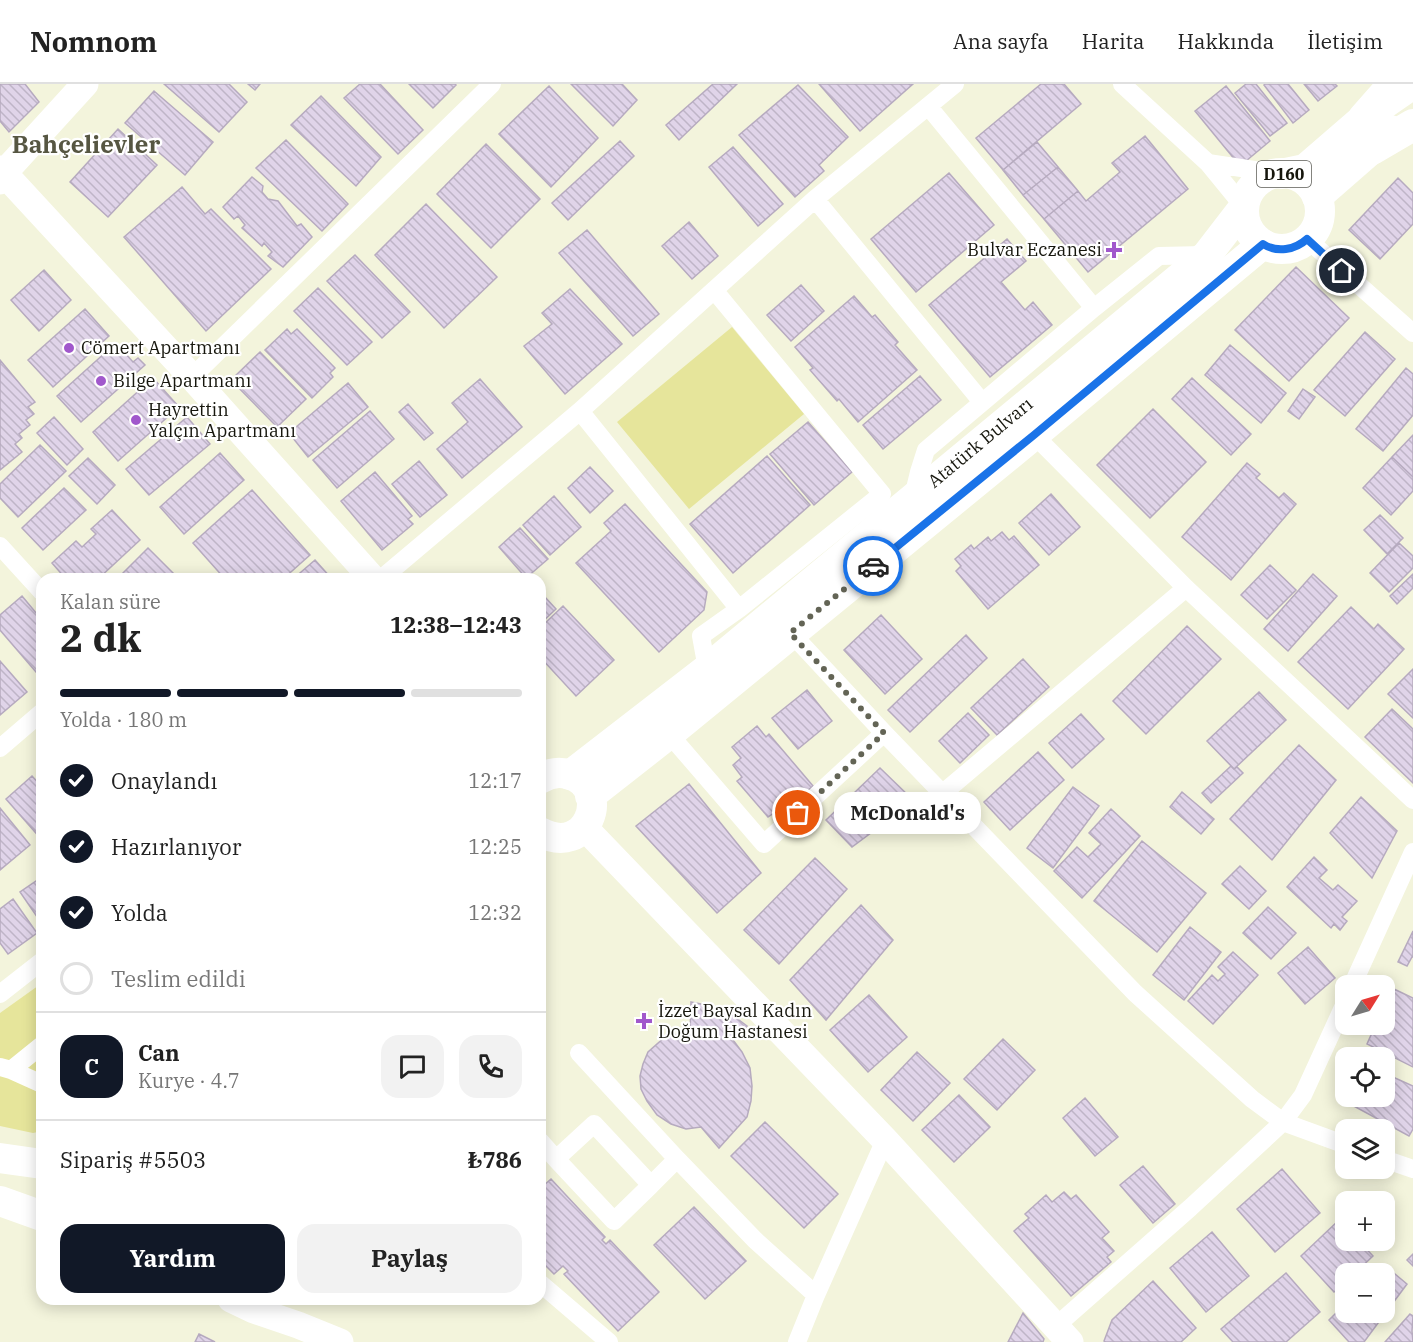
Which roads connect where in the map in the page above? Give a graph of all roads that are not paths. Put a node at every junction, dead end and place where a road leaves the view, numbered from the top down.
1 (85, 84) edge
2 (492, 84) edge
3 (956, 84) edge
4 (1122, 84) edge
5 (1394, 84) edge
6 (1413, 84) edge
7 (928, 106) junction
8 (1413, 106) edge
9 (1364, 118) junction
10 (1413, 125) edge
11 (1372, 149) junction
12 (1208, 163) junction
13 (1, 174) edge
14 (1281, 174) junction
15 (1317, 197) junction
16 (815, 199) junction
17 (1244, 207) junction
18 (1307, 239) junction
19 (1263, 244) junction
20 (1207, 255) junction
21 (714, 290) junction
22 (1094, 308) junction
23 (1413, 333) edge
24 (192, 377) junction
25 (982, 402) junction
26 (580, 411) junction
27 (1034, 435) junction
28 (913, 499) junction
29 (0, 546) edge
30 (368, 573) edge
31 (388, 573) edge
32 (36, 585) edge
33 (1186, 588) junction
34 (739, 609) junction
35 (790, 633) junction
36 (707, 669) junction
37 (36, 717) edge
38 (884, 733) junction
39 (669, 734) junction
40 (0, 748) edge
41 (546, 776) edge
42 (580, 785) junction
43 (943, 793) junction
44 (1413, 800) edge
45 (584, 827) junction
46 (546, 836) edge
47 (1413, 852) edge
48 (36, 966) edge
49 (1357, 975) edge
50 (0, 994) edge
51 (1335, 1024) edge
52 (36, 1049) edge
53 (579, 1053) dead end
54 (5, 1068) edge
55 (36, 1081) edge
56 (1283, 1122) junction
57 (885, 1140) junction
58 (1335, 1141) edge
59 (546, 1148) edge
60 (0, 1158) edge
61 (556, 1159) junction
62 (677, 1159) junction
63 (36, 1163) edge
64 (1395, 1163) edge
65 (1413, 1169) edge
66 (651, 1185) junction
67 (0, 1201) edge
68 (36, 1214) edge
69 (546, 1288) edge
70 (816, 1295) junction
71 (244, 1305) edge
72 (264, 1305) edge
73 (298, 1325) junction
74 (1063, 1334) edge
75 (340, 1342) edge
76 (609, 1342) edge
77 (797, 1342) edge

1 - 13 main road
2 - 24 street
3 - 7 street
4 - 12 street
5 - 9 highway
6 - 9 main road, D160
7 - 16 street
7 - 22 street
8 - 11 main road, D160
9 - 14 main road, D160
10 - 11 highway
11 - 15 main road, D160
12 - 14 street
12 - 17 street
13 - 24 main road
14 - 15 main road, D160
14 - 17 main road, D160
15 - 18 main road, D160
16 - 21 street
16 - 25 street
17 - 19 main road, D160
17 - 20 main road, Atatürk Bulvarı / D160
18 - 19 main road
18 - 23 street
19 - 27 main road, Atatürk Bulvarı
20 - 22 street
20 - 28 main road, Atatürk Bulvarı / D160
21 - 26 street
21 - 34 street
22 - 25 street
24 - 30 main road
25 - 28 street
26 - 31 street
26 - 34 street
27 - 33 street
27 - 35 main road, Atatürk Bulvarı
28 - 36 main road, Atatürk Bulvarı / D160
29 - 32 street
33 - 43 street
33 - 44 street
34 - 36 street
35 - 38 street
35 - 39 main road, Atatürk Bulvarı
36 - 42 main road, Atatürk Bulvarı
37 - 40 street
38 - 39 street
38 - 43 street
39 - 42 main road, Atatürk Bulvarı
41 - 42 main road
42 - 45 main road
43 - 56 street
45 - 46 main road
45 - 57 main road
47 - 49 street
48 - 50 street
51 - 56 street
52 - 54 street
53 - 62 street
54 - 55 street
56 - 58 street
56 - 74 street
57 - 70 street
57 - 74 main road
59 - 61 street
60 - 63 main road
61 - 66 street
61 - 66 street
62 - 66 street
62 - 70 street
64 - 65 street
67 - 68 main road
69 - 76 street
70 - 77 street
71 - 73 main road
72 - 73 main road
73 - 75 main road

